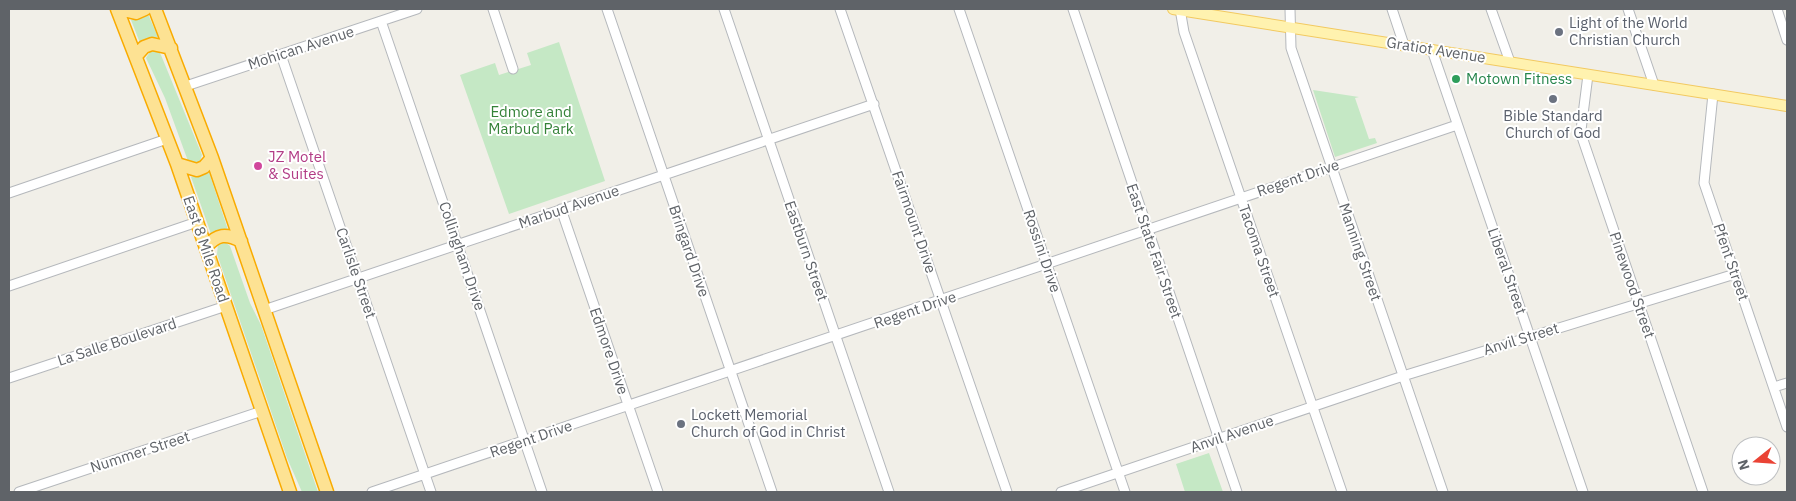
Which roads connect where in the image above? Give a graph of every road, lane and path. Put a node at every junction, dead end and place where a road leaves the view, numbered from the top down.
1 (118, 9) edge
2 (144, 9) edge
3 (155, 9) edge
4 (417, 9) edge
5 (493, 9) edge
6 (607, 9) edge
7 (724, 9) edge
8 (840, 9) edge
9 (960, 9) edge
10 (1073, 9) edge
11 (1178, 9) edge
12 (1290, 9) edge
13 (1392, 9) edge
14 (1491, 9) edge
15 (1628, 9) edge
16 (1777, 9) edge
17 (382, 21) junction
18 (1290, 27) junction
19 (1787, 40) edge
20 (1404, 45) junction
21 (171, 48) junction
22 (1432, 50) junction
23 (281, 55) junction
24 (136, 56) junction
25 (1510, 62) junction
26 (513, 69) dead end
27 (1588, 74) junction
28 (1654, 85) junction
29 (186, 86) junction
30 (1713, 94) junction
31 (874, 104) junction
32 (1787, 106) edge
33 (1457, 125) junction
34 (167, 139) junction
35 (768, 139) junction
36 (212, 158) junction
37 (177, 164) junction
38 (1331, 167) junction
39 (663, 175) junction
40 (9, 193) edge
41 (1241, 197) junction
42 (561, 210) junction
43 (197, 222) junction
44 (1146, 229) junction
45 (241, 241) junction
46 (458, 244) junction
47 (206, 247) junction
48 (1046, 263) junction
49 (1735, 274) junction
50 (357, 278) junction
51 (9, 286) edge
52 (941, 301) junction
53 (1638, 303) junction
54 (226, 306) junction
55 (264, 310) junction
56 (1530, 336) junction
57 (835, 337) junction
58 (730, 372) junction
59 (1403, 376) junction
60 (9, 378) edge
61 (1787, 383) edge
62 (1774, 387) junction
63 (1312, 406) junction
64 (628, 407) junction
65 (262, 411) junction
66 (1787, 427) edge
67 (1219, 439) junction
68 (524, 440) junction
69 (1119, 473) junction
70 (425, 476) junction
71 (19, 492) edge
72 (290, 492) edge
73 (327, 492) edge
74 (372, 492) edge
75 (431, 492) edge
76 (542, 492) edge
77 (658, 492) edge
78 (772, 492) edge
79 (889, 492) edge
80 (1007, 492) edge
81 (1061, 492) edge
82 (1125, 492) edge
83 (1237, 492) edge
84 (1342, 492) edge
85 (1443, 492) edge
86 (1583, 492) edge
87 (1703, 492) edge

1 - 2 highway
1 - 24 highway, East 8 Mile Road
3 - 21 highway
4 - 17 street, Mohican Avenue
5 - 26 street
6 - 39 street, Bringard Drive
7 - 35 street, Eastburn Street
8 - 31 street, Fairmount Drive
9 - 48 street, Rossini Drive
10 - 44 street, East State Fair Street
11 - 18 main road, Gratiot Avenue
11 - 41 street, Tacoma Street
12 - 18 street, Manning Street
13 - 20 street
14 - 25 street
15 - 28 street
16 - 19 street
17 - 23 street, Mohican Avenue
17 - 46 street, Collingham Drive
18 - 20 main road, Gratiot Avenue
18 - 38 street, Manning Street
20 - 22 main road, Gratiot Avenue
21 - 24 highway
21 - 29 highway
22 - 25 main road, Gratiot Avenue
22 - 33 street, Liberal Street
23 - 29 street, Mohican Avenue
23 - 50 street, Carlisle Street
24 - 34 highway, East 8 Mile Road
25 - 27 main road, Gratiot Avenue
27 - 28 main road, Gratiot Avenue
27 - 53 street, Pinewood Street
28 - 30 main road, Gratiot Avenue
29 - 36 highway
30 - 32 main road, Gratiot Avenue
30 - 49 street, Pfent Street
31 - 35 street, Marbud Avenue
31 - 52 street, Fairmount Drive
33 - 38 street, Regent Drive
33 - 56 street, Liberal Street
34 - 37 highway, East 8 Mile Road
34 - 40 street
35 - 39 street, Marbud Avenue
35 - 57 street, Eastburn Street
36 - 37 highway
36 - 45 highway
37 - 43 highway, East 8 Mile Road
38 - 41 street, Regent Drive
38 - 59 street, Manning Street
39 - 42 street, Marbud Avenue
39 - 58 street, Bringard Drive
41 - 44 street, Regent Drive
41 - 63 street, Tacoma Street
42 - 46 street, Marbud Avenue
42 - 64 street, Edmore Drive
43 - 47 highway, East 8 Mile Road
43 - 51 street
44 - 48 street, Regent Drive
44 - 67 street, East State Fair Street
45 - 47 highway
45 - 55 highway
46 - 50 street, Marbud Avenue
46 - 68 street, Collingham Drive
47 - 54 highway, East 8 Mile Road
48 - 52 street, Regent Drive
48 - 69 street, Rossini Drive
49 - 53 street
49 - 62 street, Pfent Street
50 - 55 street, Marbud Avenue
50 - 70 street, Carlisle Street
52 - 57 street, Regent Drive
52 - 80 street, Fairmount Drive
53 - 56 street, Anvil Street
53 - 87 street, Pinewood Street
54 - 60 street, La Salle Boulevard
54 - 65 highway, East 8 Mile Road
55 - 73 highway
56 - 59 street, Anvil Street
56 - 86 street, Liberal Street
57 - 58 street, Regent Drive
57 - 79 street, Eastburn Street
58 - 64 street, Regent Drive
58 - 78 street, Bringard Drive
59 - 63 street, Anvil Avenue
59 - 85 street, Manning Street
61 - 62 street
62 - 66 street, Pfent Street
63 - 67 street, Anvil Avenue
63 - 84 street, Tacoma Street
64 - 68 street, Regent Drive
64 - 77 street, Edmore Drive
65 - 71 street, Nummer Street
65 - 72 highway, East 8 Mile Road
67 - 69 street, Anvil Avenue
67 - 83 street, East State Fair Street
68 - 70 street, Regent Drive
68 - 76 street, Collingham Drive
69 - 81 street, Anvil Avenue
69 - 82 street, Rossini Drive
70 - 74 street, Regent Drive
70 - 75 street, Carlisle Street

